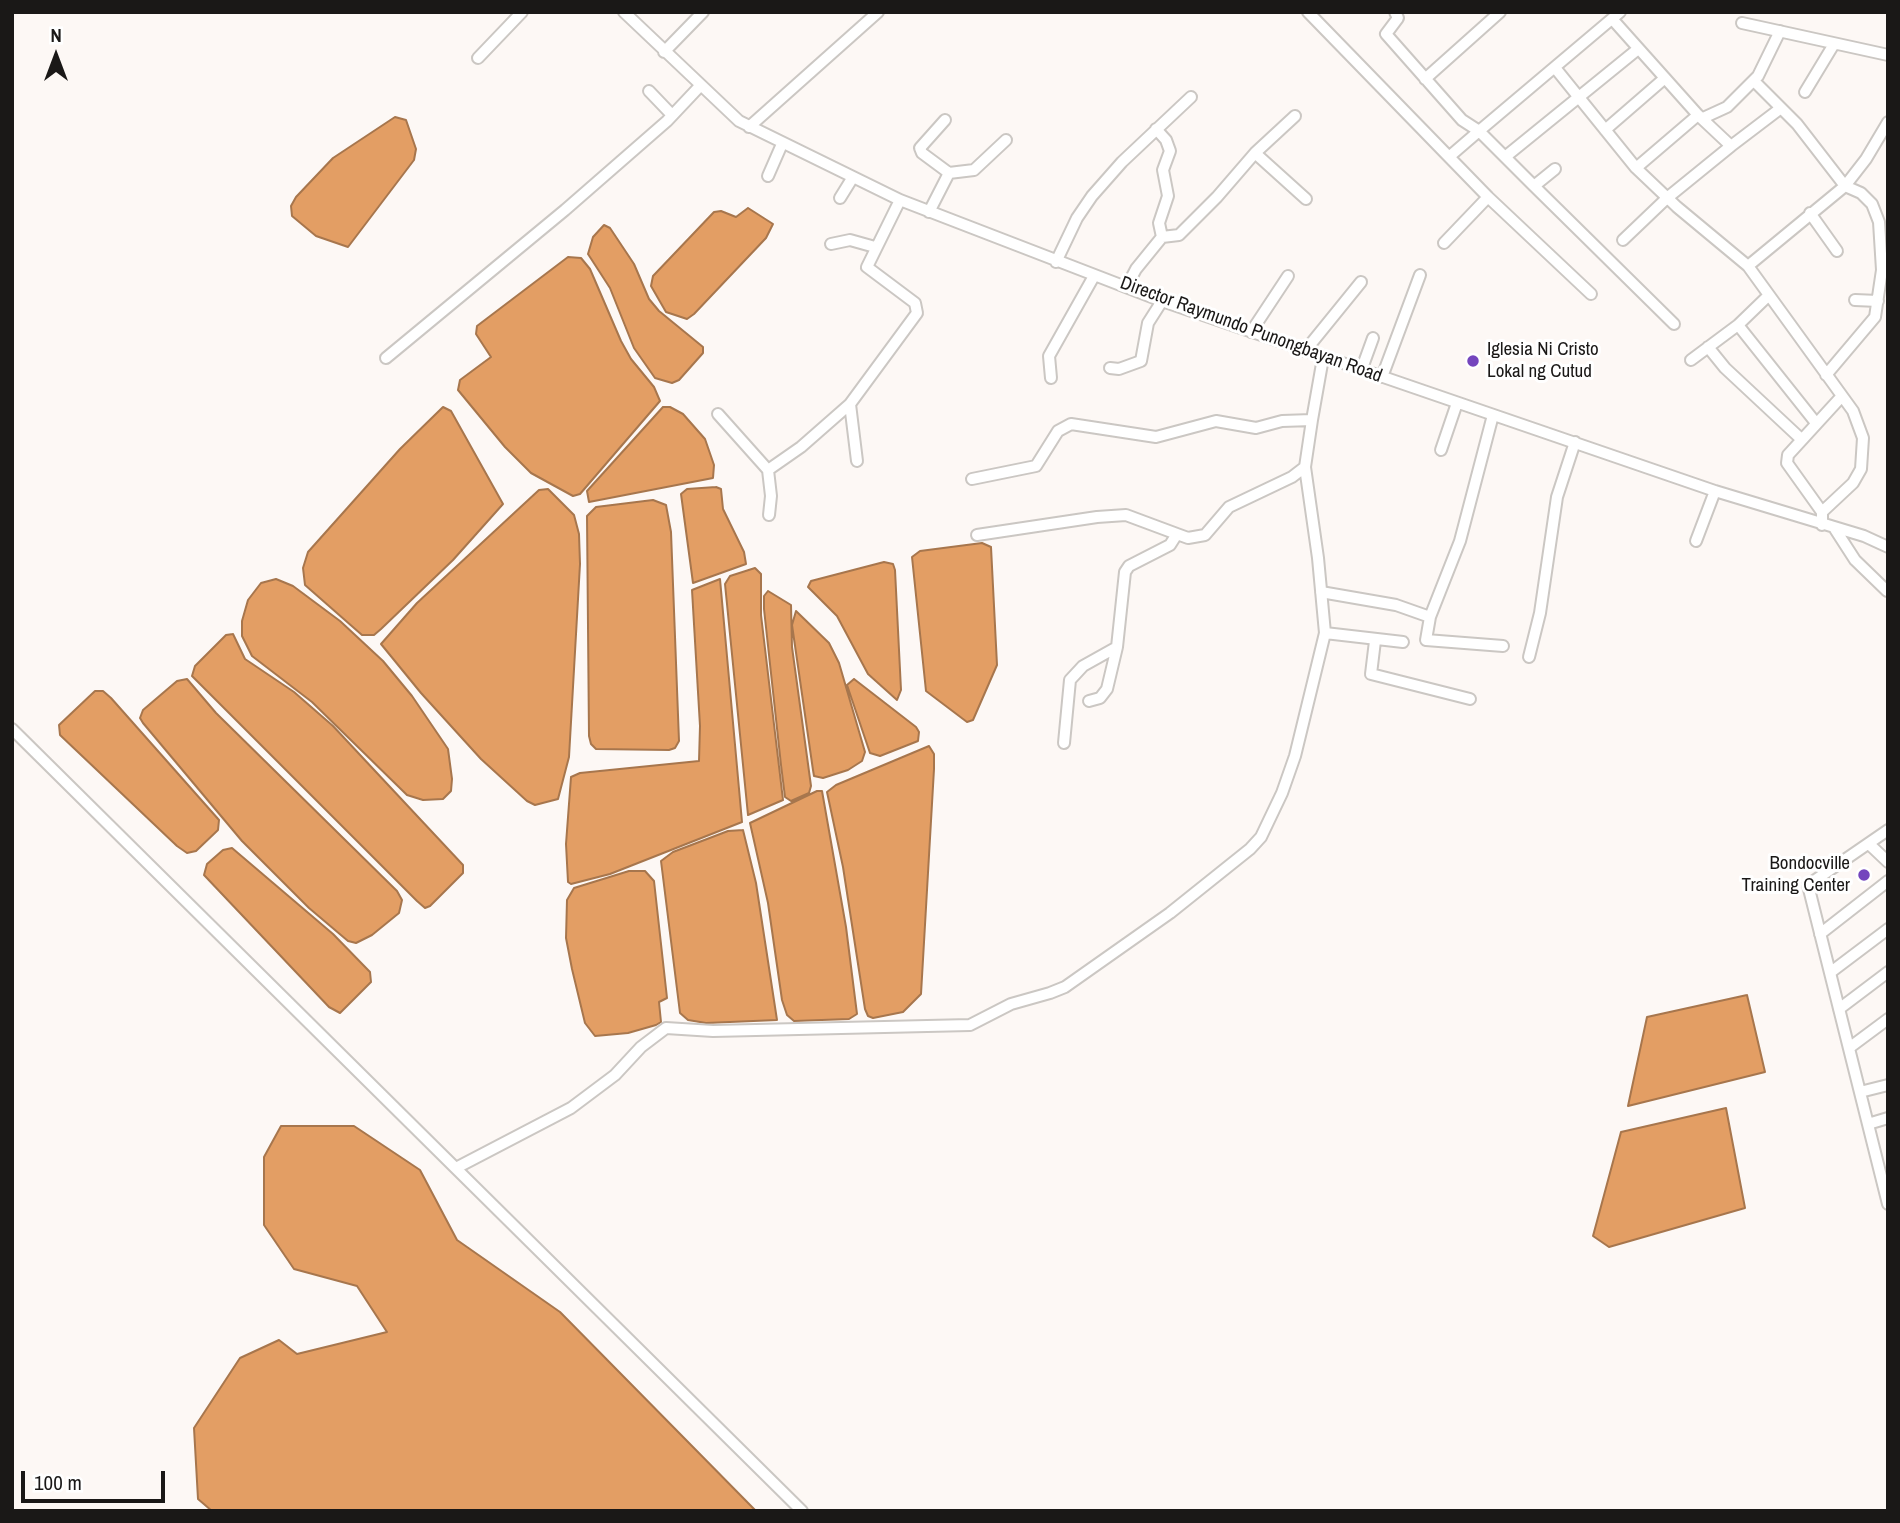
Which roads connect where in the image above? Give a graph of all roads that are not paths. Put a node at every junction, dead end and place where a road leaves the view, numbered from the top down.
1 (522, 12) edge
2 (624, 12) edge
3 (703, 12) edge
4 (878, 12) edge
5 (1308, 12) edge
6 (1395, 12) edge
7 (1500, 12) edge
8 (1617, 16) edge
9 (1742, 23) dead end
10 (1780, 31) junction
11 (1834, 44) junction
12 (1638, 49) junction
13 (664, 52) junction
14 (1888, 55) edge
15 (478, 58) dead end
16 (1556, 69) junction
17 (1665, 78) junction
18 (1425, 79) junction
19 (1754, 81) junction
20 (700, 86) junction
21 (649, 91) dead end
22 (1805, 92) dead end
23 (1191, 97) dead end
24 (1577, 98) junction
25 (1781, 108) junction
26 (672, 115) junction
27 (1295, 116) dead end
28 (1700, 117) junction
29 (945, 120) dead end
30 (1887, 123) edge
31 (749, 127) junction
32 (1156, 129) junction
33 (1605, 130) junction
34 (1479, 131) junction
35 (1006, 140) dead end
36 (782, 144) junction
37 (1731, 146) junction
38 (1255, 153) junction
39 (1450, 156) junction
40 (1505, 156) junction
41 (1636, 168) junction
42 (1555, 169) dead end
43 (949, 173) junction
44 (768, 176) dead end
45 (853, 177) junction
46 (1845, 186) junction
47 (1534, 187) junction
48 (1488, 197) junction
49 (840, 198) dead end
50 (1667, 198) junction
51 (1306, 199) dead end
52 (900, 200) junction
53 (929, 212) junction
54 (1810, 213) junction
55 (1162, 237) junction
56 (1623, 240) dead end
57 (1444, 243) dead end
58 (831, 244) dead end
59 (875, 247) junction
60 (1885, 249) edge
61 (1837, 251) dead end
62 (1056, 262) junction
63 (1748, 266) junction
64 (1420, 275) dead end
65 (1094, 276) junction
66 (1288, 276) dead end
67 (1361, 282) dead end
68 (1127, 286) junction
69 (1591, 294) dead end
70 (1768, 296) junction
71 (1855, 300) dead end
72 (1878, 301) junction
73 (1162, 302) junction
74 (1875, 317) junction
75 (1888, 318) edge
76 (1674, 324) dead end
77 (1738, 325) junction
78 (1251, 332) junction
79 (1373, 338) dead end
80 (1708, 346) junction
81 (1305, 351) junction
82 (386, 358) dead end
83 (1323, 358) junction
84 (1691, 360) dead end
85 (1110, 368) dead end
86 (1361, 370) junction
87 (1826, 375) junction
88 (1382, 377) junction
89 (1051, 378) dead end
90 (1842, 396) junction
91 (1457, 403) junction
92 (850, 404) junction
93 (718, 414) dead end
94 (1493, 415) junction
95 (1312, 420) junction
96 (1816, 423) junction
97 (1800, 438) junction
98 (1575, 442) junction
99 (1441, 450) dead end
100 (857, 461) dead end
101 (1305, 467) junction
102 (768, 470) junction
103 (972, 479) dead end
104 (1715, 491) junction
105 (1822, 512) junction
106 (769, 515) dead end
107 (1822, 525) junction
108 (1835, 529) junction
109 (1177, 534) junction
110 (977, 535) dead end
111 (1696, 541) dead end
112 (1888, 547) edge
113 (1887, 591) edge
114 (1321, 592) junction
115 (1430, 617) junction
116 (1325, 633) junction
117 (1375, 641) junction
118 (1403, 642) dead end
119 (1503, 646) dead end
120 (1116, 647) junction
121 (1529, 657) dead end
122 (1470, 699) dead end
123 (1089, 701) dead end
124 (12, 729) edge
125 (1064, 743) dead end
126 (1888, 830) edge
127 (1870, 844) junction
128 (1888, 862) edge
129 (1888, 881) edge
130 (1888, 929) edge
131 (1821, 934) junction
132 (1830, 972) junction
133 (1888, 972) edge
134 (1839, 1009) junction
135 (1888, 1019) edge
136 (1849, 1048) junction
137 (1888, 1085) edge
138 (1860, 1092) junction
139 (1888, 1118) edge
140 (1868, 1124) junction
141 (1888, 1153) edge
142 (1876, 1156) junction
143 (456, 1168) junction
144 (1886, 1188) edge
145 (1888, 1204) edge
146 (802, 1511) edge

1 - 15 street
2 - 13 street, Director Raymundo Punongbayan Road
3 - 13 street
4 - 31 street
5 - 39 street
6 - 18 street
7 - 18 street
8 - 12 street
8 - 16 street
9 - 10 street
10 - 11 street
10 - 19 street
11 - 14 street
11 - 22 street
12 - 17 street
12 - 24 street
13 - 20 street, Director Raymundo Punongbayan Road
16 - 24 street
16 - 34 street
17 - 28 street
17 - 33 street
18 - 34 street
19 - 25 street
19 - 28 street
20 - 26 street
20 - 31 street, Director Raymundo Punongbayan Road
21 - 26 street
23 - 32 street
24 - 33 street
24 - 40 street
25 - 37 street
25 - 46 street
26 - 82 street
27 - 38 street
28 - 37 street
28 - 41 street
29 - 43 street
30 - 46 street
31 - 36 street, Director Raymundo Punongbayan Road
32 - 55 street
32 - 62 street
33 - 41 street
34 - 39 street
34 - 40 street
35 - 43 street
36 - 44 street
36 - 45 street, Director Raymundo Punongbayan Road
37 - 50 street
38 - 51 street
38 - 55 street
39 - 48 street
40 - 47 street
41 - 50 street
42 - 47 street
43 - 53 street
45 - 49 street
45 - 52 street, Director Raymundo Punongbayan Road
46 - 54 street
46 - 60 street
47 - 76 street
48 - 57 street
48 - 69 street
50 - 56 street
50 - 63 street
52 - 53 street, Director Raymundo Punongbayan Road
52 - 59 street
53 - 62 street, Director Raymundo Punongbayan Road
54 - 61 street
54 - 63 street
55 - 68 street
58 - 59 street
59 - 92 street
60 - 72 street
62 - 65 street, Director Raymundo Punongbayan Road
63 - 70 street
64 - 88 street
65 - 68 street, Director Raymundo Punongbayan Road
65 - 89 street
66 - 78 street
67 - 81 street
68 - 73 street, Director Raymundo Punongbayan Road
70 - 77 street
70 - 87 street
71 - 72 street
72 - 74 street
73 - 78 street, Director Raymundo Punongbayan Road
73 - 85 street
74 - 75 street
74 - 87 street
77 - 80 street
77 - 96 street
78 - 81 street, Director Raymundo Punongbayan Road
79 - 86 street
80 - 84 street
80 - 97 street
81 - 83 street, Director Raymundo Punongbayan Road
83 - 86 street, Director Raymundo Punongbayan Road
83 - 95 street
86 - 88 street, Director Raymundo Punongbayan Road
87 - 90 street
88 - 91 street, Director Raymundo Punongbayan Road
90 - 96 street
90 - 105 street
91 - 94 street, Director Raymundo Punongbayan Road
91 - 99 street
92 - 100 street
92 - 102 street
93 - 102 street
94 - 98 street, Director Raymundo Punongbayan Road
94 - 115 street
95 - 101 street
95 - 103 street
96 - 97 street
97 - 105 street
98 - 104 street, Director Raymundo Punongbayan Road
98 - 121 street
101 - 109 street
101 - 114 street
102 - 106 street
104 - 107 street, Director Raymundo Punongbayan Road
104 - 111 street
105 - 107 street
107 - 108 street, Director Raymundo Punongbayan Road
108 - 112 street, Director Raymundo Punongbayan Road
108 - 113 street
109 - 110 street
109 - 120 street
114 - 115 street
114 - 116 street
115 - 119 street
116 - 117 street
116 - 143 street
117 - 118 street
117 - 122 street
120 - 123 street
120 - 125 street
124 - 143 street
126 - 127 street
127 - 128 street
127 - 131 street
129 - 131 street
130 - 132 street
131 - 132 street
132 - 134 street
133 - 134 street
134 - 136 street
135 - 136 street
136 - 138 street
137 - 138 street
138 - 140 street
139 - 140 street
140 - 142 street
141 - 142 street
142 - 144 street
143 - 146 street
144 - 145 street

